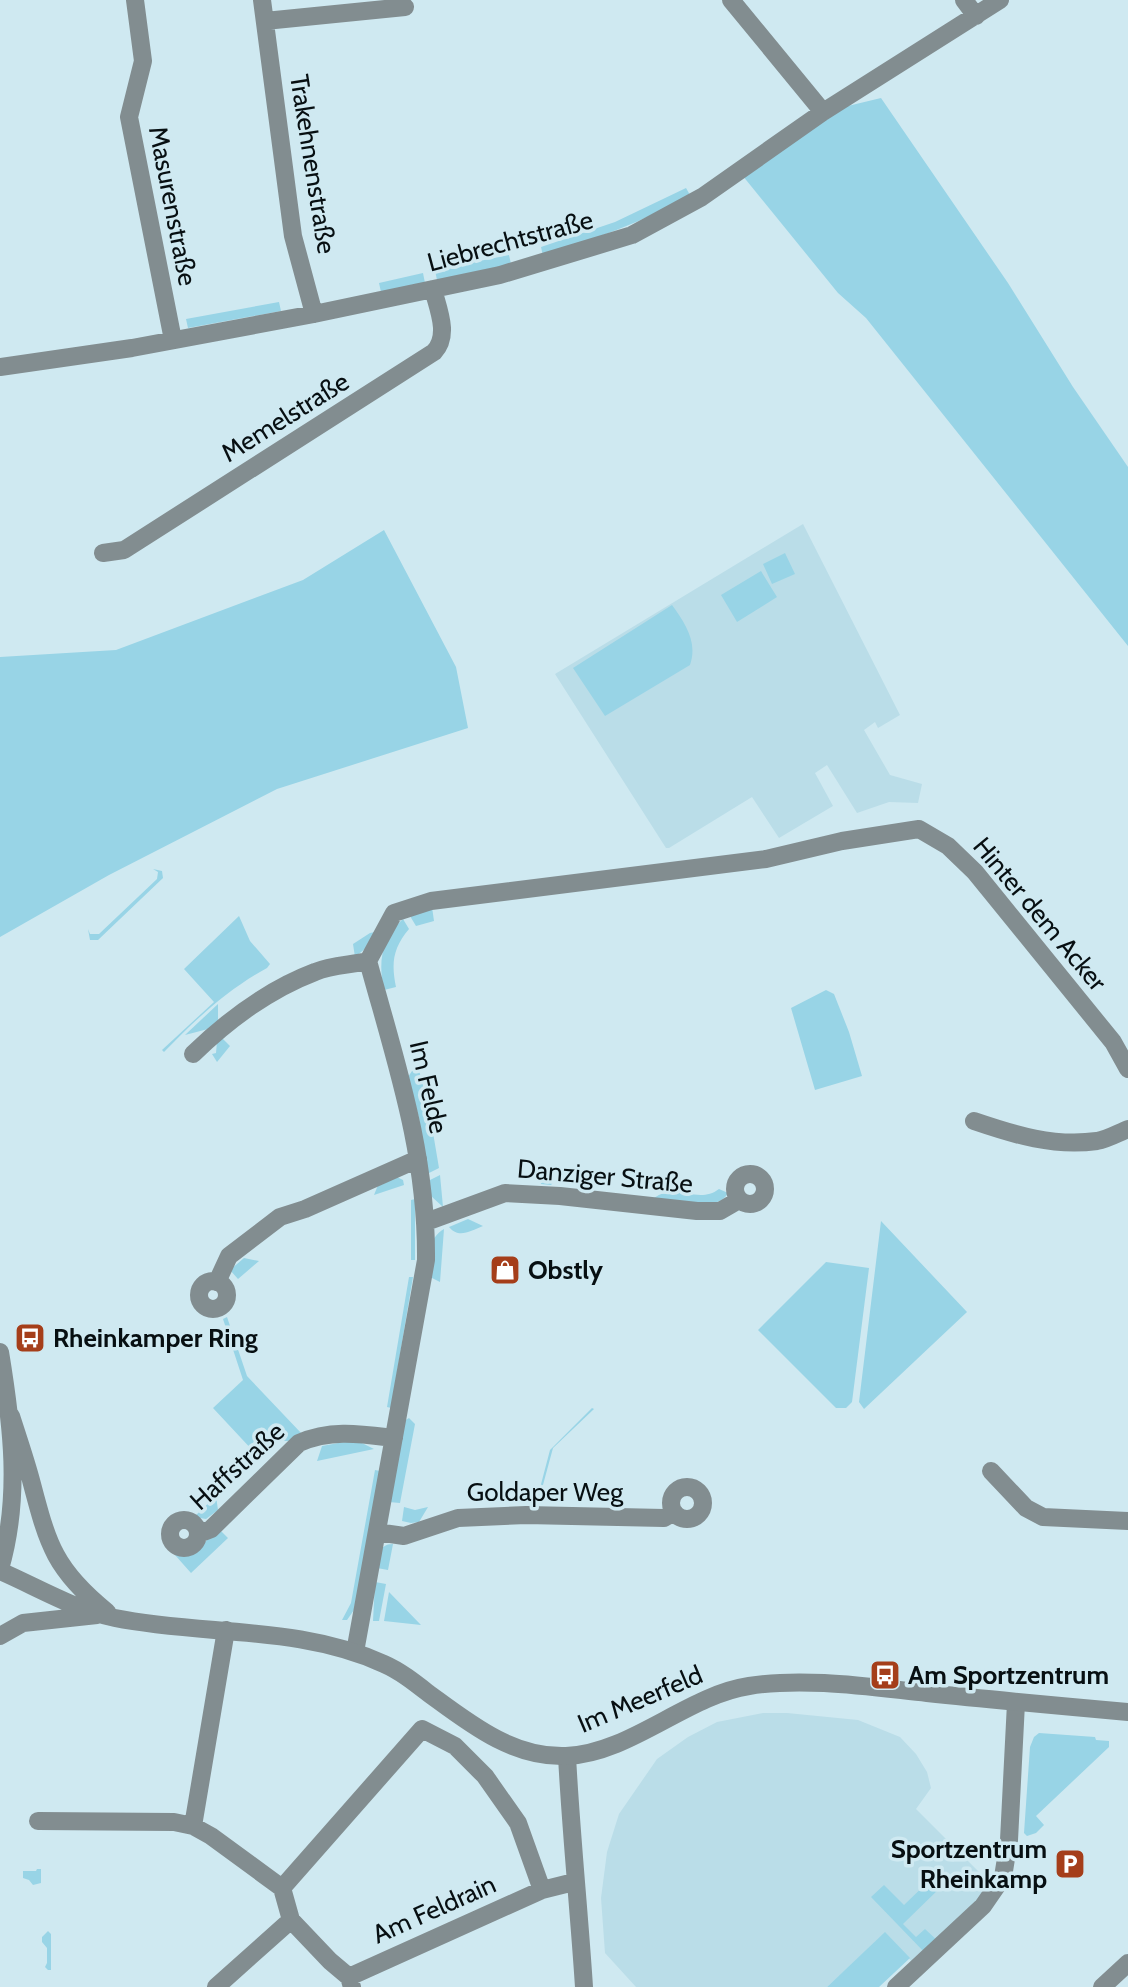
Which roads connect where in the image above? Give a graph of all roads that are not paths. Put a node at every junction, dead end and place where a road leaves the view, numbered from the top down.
1 (135, 0) edge
2 (262, 0) edge
3 (731, 0) edge
4 (964, 0) edge
5 (1000, 0) edge
6 (405, 7) dead end
7 (976, 16) junction
8 (265, 21) junction
9 (823, 112) junction
10 (433, 289) junction
11 (314, 314) junction
12 (173, 340) junction
13 (0, 367) edge
14 (103, 553) dead end
15 (368, 961) junction
16 (193, 1054) dead end
17 (1128, 1069) edge
18 (974, 1121) dead end
19 (1128, 1129) edge
20 (418, 1159) junction
21 (739, 1200) dead end
22 (426, 1222) junction
23 (217, 1282) dead end
24 (0, 1352) edge
25 (10, 1416) junction
26 (394, 1438) junction
27 (13, 1463) junction
28 (991, 1471) dead end
29 (0, 1486) edge
30 (674, 1512) dead end
31 (1128, 1521) edge
32 (377, 1531) junction
33 (198, 1534) dead end
34 (0, 1570) edge
35 (109, 1617) junction
36 (226, 1630) junction
37 (0, 1636) edge
38 (355, 1652) junction
39 (1016, 1703) junction
40 (1128, 1712) edge
41 (567, 1756) junction
42 (38, 1821) dead end
43 (192, 1826) junction
44 (574, 1882) junction
45 (282, 1888) junction
46 (542, 1890) junction
47 (291, 1920) junction
48 (1128, 1962) edge
49 (350, 1982) edge
50 (216, 1987) edge
51 (584, 1987) edge
52 (896, 1987) edge
53 (1102, 1987) edge

1 - 12 street, Masurenstraße
2 - 8 street, Trakehnenstraße
3 - 9 street
4 - 7 street
5 - 7 street, Liebrechtstraße
6 - 8 street
7 - 9 street, Liebrechtstraße
8 - 11 street, Trakehnenstraße
9 - 10 street, Liebrechtstraße
10 - 11 street, Liebrechtstraße
10 - 14 street, Memelstraße
11 - 12 street, Liebrechtstraße
12 - 13 street, Liebrechtstraße
15 - 16 street
15 - 17 street, Hinter dem Acker
15 - 20 street, Im Felde
18 - 19 street
20 - 22 street, Im Felde
20 - 23 street
21 - 22 street, Danziger Straße
22 - 26 street, Im Felde
24 - 25 street
25 - 27 street
25 - 35 street
26 - 32 street, Im Felde
26 - 33 street, Haffstraße
27 - 29 street
27 - 34 street
28 - 31 street
30 - 32 street, Goldaper Weg
32 - 38 street, Im Felde
34 - 35 street, Im Meerfeld
35 - 36 street, Im Meerfeld
35 - 37 street
36 - 38 street, Im Meerfeld
36 - 43 street
38 - 41 street, Im Meerfeld
39 - 40 street, Im Meerfeld
39 - 41 street, Im Meerfeld
39 - 52 street
41 - 44 street
42 - 43 street
43 - 45 street
44 - 46 street, Am Feldrain
44 - 51 street
45 - 46 street
45 - 47 street
46 - 49 street, Am Feldrain
47 - 49 street
47 - 50 street
48 - 53 street

